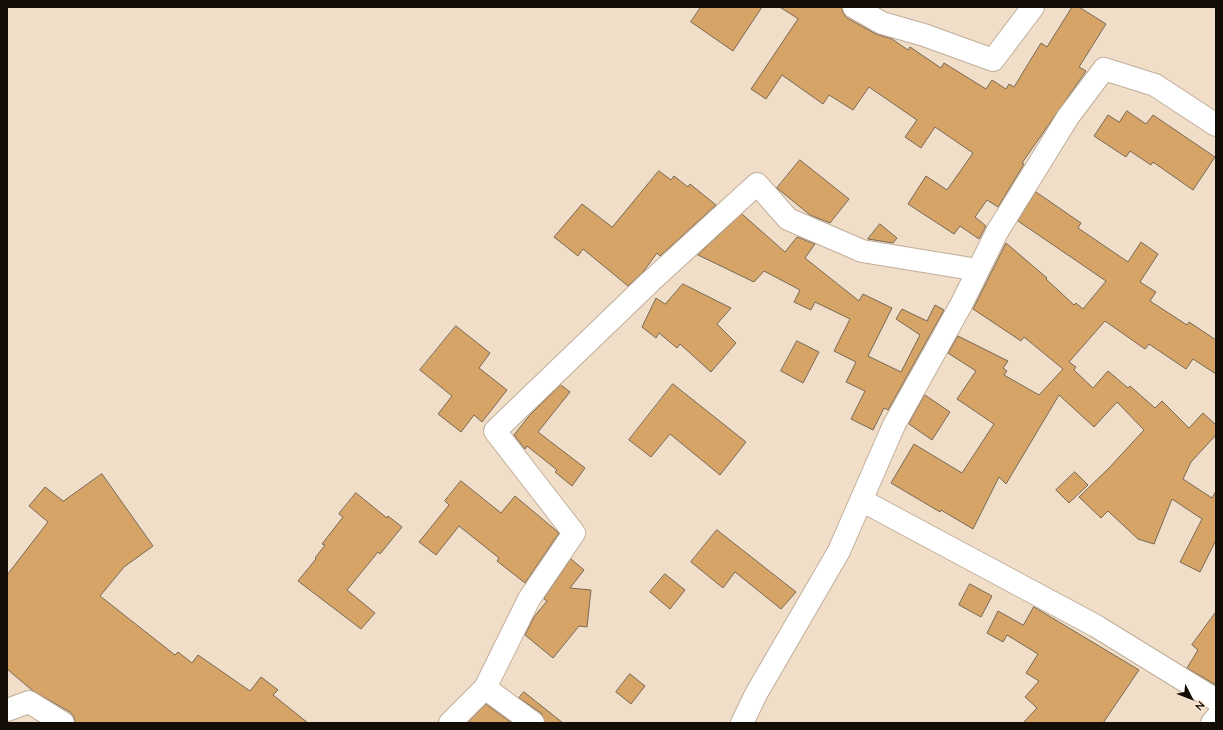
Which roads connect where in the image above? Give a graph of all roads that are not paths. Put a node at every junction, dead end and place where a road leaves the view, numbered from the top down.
1 (854, 7) edge
2 (1033, 7) edge
3 (1214, 119) edge
4 (978, 270) junction
5 (861, 500) junction
6 (485, 688) junction
7 (1216, 700) edge
8 (7, 710) edge
9 (1216, 718) edge
10 (63, 723) edge
11 (450, 723) edge
12 (532, 723) edge
13 (742, 723) edge
14 (1212, 723) edge

1 - 2 street
3 - 4 street
4 - 5 street
4 - 6 street
5 - 7 street
5 - 13 street
6 - 11 street
6 - 12 street
8 - 10 street
9 - 14 street

